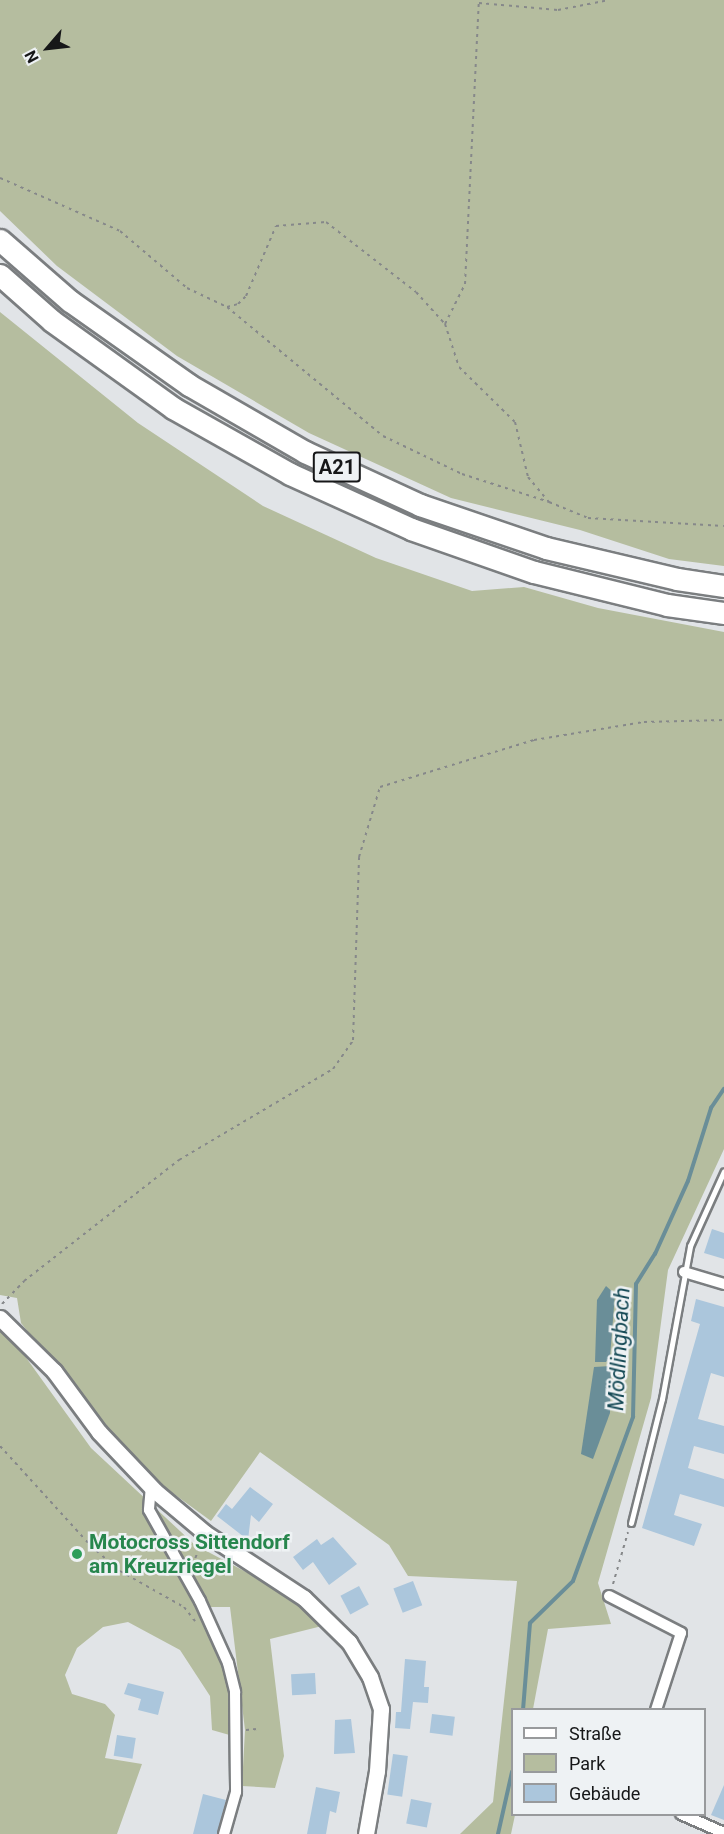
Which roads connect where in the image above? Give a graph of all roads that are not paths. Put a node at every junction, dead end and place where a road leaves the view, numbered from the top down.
1 (0, 240) edge
2 (0, 275) edge
3 (724, 586) edge
4 (724, 613) edge
5 (724, 1171) edge
6 (684, 1272) junction
7 (724, 1284) edge
8 (0, 1318) edge
9 (151, 1486) junction
10 (631, 1523) road end
11 (609, 1596) road end
12 (657, 1708) edge
13 (683, 1816) edge
14 (724, 1833) edge
15 (224, 1834) edge
16 (366, 1834) edge

1 - 3 highway, A21
2 - 4 highway, A21
5 - 6 lane
6 - 7 street
6 - 10 lane
8 - 9 main road
9 - 15 street
9 - 16 main road
11 - 12 street
13 - 14 street

